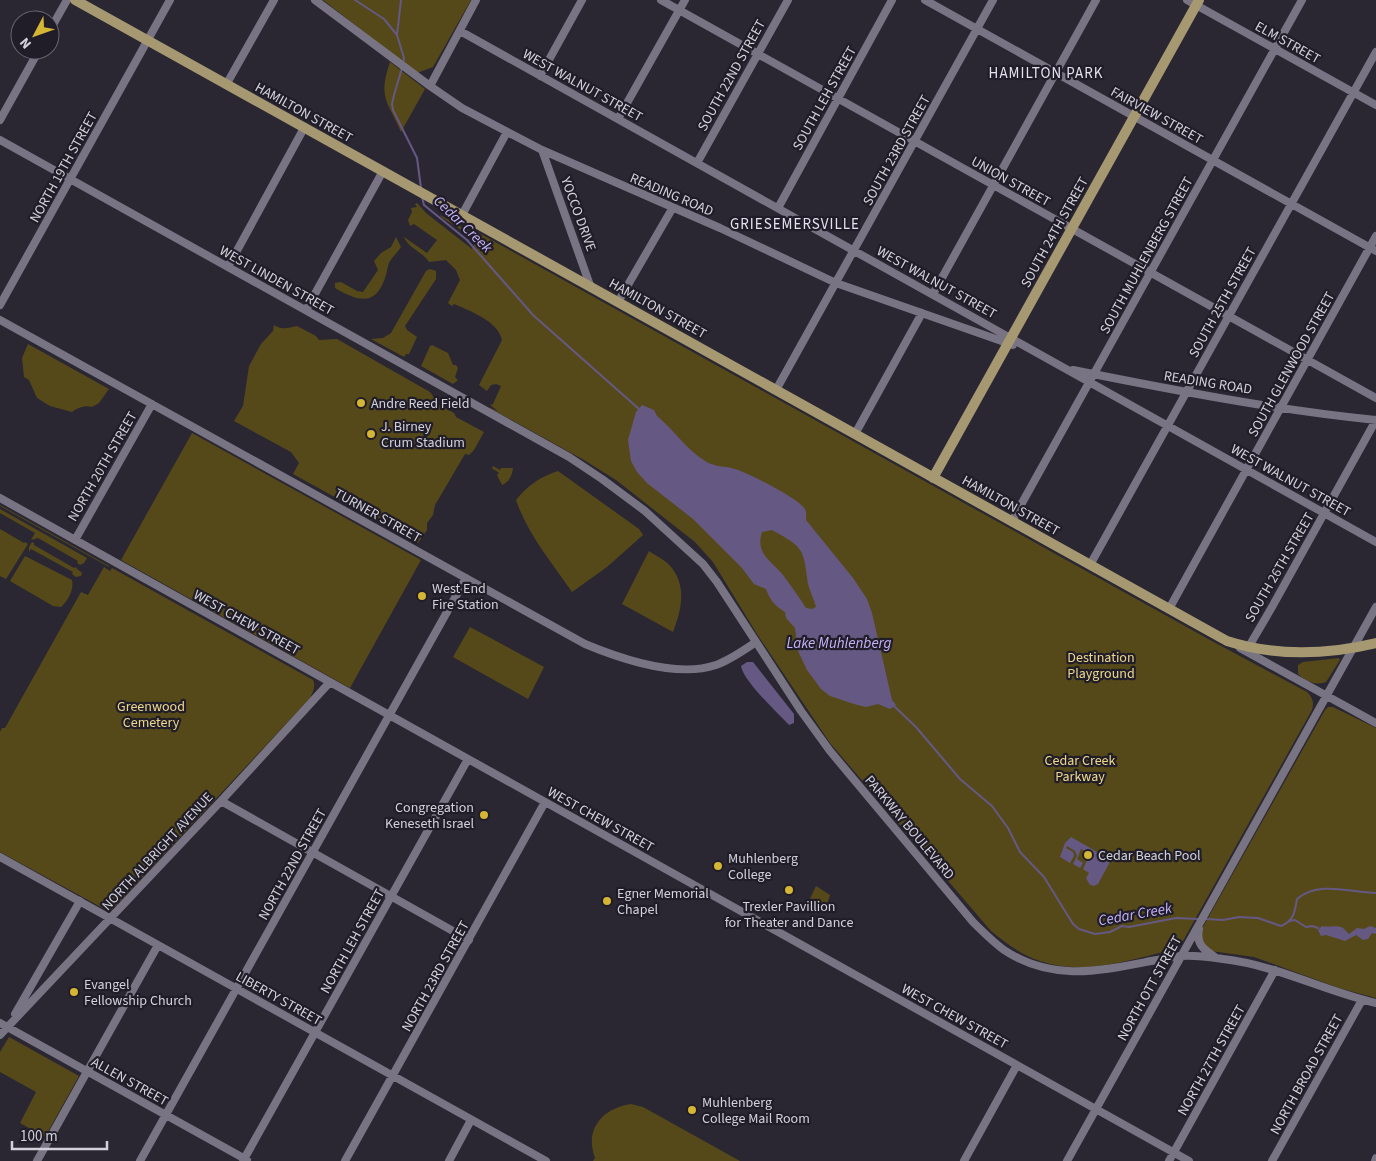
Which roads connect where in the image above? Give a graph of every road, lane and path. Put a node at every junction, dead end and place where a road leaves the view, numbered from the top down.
1 (67, 0) edge
2 (75, 0) edge
3 (170, 0) edge
4 (274, 0) edge
5 (315, 0) edge
6 (476, 0) edge
7 (582, 0) edge
8 (661, 0) edge
9 (685, 0) edge
10 (788, 0) edge
11 (892, 0) edge
12 (925, 0) edge
13 (994, 0) edge
14 (1096, 0) edge
15 (1302, 0) edge
16 (1194, 2) edge
17 (679, 10) junction
18 (60, 12) edge
19 (977, 29) junction
20 (460, 31) junction
21 (147, 41) junction
22 (1275, 49) junction
23 (1376, 52) edge
24 (758, 54) junction
25 (33, 60) edge
26 (1056, 73) junction
27 (540, 76) junction
28 (226, 85) junction
29 (430, 86) junction
30 (1354, 93) junction
31 (838, 98) junction
32 (1376, 105) edge
33 (1134, 116) junction
34 (618, 119) junction
35 (0, 120) edge
36 (304, 128) junction
37 (507, 132) junction
38 (0, 140) edge
39 (915, 141) junction
40 (542, 150) junction
41 (1213, 160) junction
42 (697, 163) junction
43 (383, 171) junction
44 (70, 179) junction
45 (993, 185) junction
46 (1291, 203) junction
47 (778, 208) junction
48 (672, 209) junction
49 (462, 215) junction
50 (1072, 229) junction
51 (1376, 236) edge
52 (854, 250) junction
53 (1373, 250) edge
54 (228, 267) junction
55 (1150, 272) junction
56 (836, 283) junction
57 (591, 288) junction
58 (933, 294) junction
59 (618, 302) junction
60 (0, 305) edge
61 (306, 310) junction
62 (922, 313) junction
63 (1229, 316) junction
64 (0, 320) edge
65 (1010, 341) junction
66 (1308, 360) junction
67 (1092, 378) junction
68 (776, 390) junction
69 (1187, 392) junction
70 (1376, 398) edge
71 (152, 404) junction
72 (1281, 407) junction
73 (1376, 420) edge
74 (1168, 426) junction
75 (855, 434) junction
76 (542, 442) joint
77 (1246, 470) junction
78 (933, 478) junction
79 (0, 498) edge
80 (1324, 513) junction
81 (1012, 521) junction
82 (75, 540) junction
83 (1376, 542) edge
84 (1090, 565) junction
85 (466, 578) junction
86 (1376, 607) edge
87 (1169, 609) junction
88 (1227, 641) junction
89 (756, 642) junction
90 (1376, 643) edge
91 (1248, 648) junction
92 (1353, 648) junction
93 (330, 682) junction
94 (1326, 696) junction
95 (389, 715) junction
96 (1376, 723) edge
97 (468, 759) junction
98 (220, 801) junction
99 (545, 802) junction
100 (312, 852) junction
101 (0, 857) edge
102 (392, 897) junction
103 (80, 902) junction
104 (110, 919) junction
105 (1199, 924) junction
106 (469, 940) junction
107 (158, 945) junction
108 (1181, 956) junction
109 (1216, 958) junction
110 (1276, 970) junction
111 (236, 989) junction
112 (1362, 1000) junction
113 (1376, 1003) edge
114 (0, 1023) edge
115 (8, 1027) junction
116 (315, 1033) junction
117 (0, 1035) edge
118 (1017, 1065) junction
119 (88, 1072) junction
120 (393, 1076) junction
121 (1096, 1109) junction
122 (166, 1115) junction
123 (472, 1120) junction
124 (1174, 1152) junction
125 (245, 1160) edge
126 (38, 1161) edge
127 (140, 1161) edge
128 (345, 1161) edge
129 (449, 1161) edge
130 (546, 1161) edge
131 (964, 1161) edge
132 (1067, 1161) edge
133 (1169, 1161) edge
134 (1190, 1161) edge
135 (1272, 1161) edge

1 - 18 street
2 - 21 main road, HAMILTON STREET
3 - 21 street, NORTH 19TH STREET
4 - 28 street
5 - 29 street, READING ROAD
6 - 20 street
7 - 27 street
8 - 17 street, UNION STREET
9 - 17 street
10 - 24 street, SOUTH 22ND STREET
11 - 31 street, SOUTH LEH STREET
12 - 19 street, FAIRVIEW STREET
13 - 19 street, SOUTH 23RD STREET
14 - 26 street
15 - 22 street, SOUTH MUHLENBERG STREET
16 - 22 street, ELM STREET
16 - 33 main road, SOUTH 24TH STREET
17 - 24 street, UNION STREET
17 - 34 street
19 - 26 street, FAIRVIEW STREET
19 - 39 street, SOUTH 23RD STREET
20 - 27 street, WEST WALNUT STREET
20 - 29 street
21 - 28 main road, HAMILTON STREET
21 - 44 street, NORTH 19TH STREET
22 - 30 street, ELM STREET
22 - 41 street, SOUTH MUHLENBERG STREET
23 - 30 street, SOUTH 25TH STREET
24 - 31 street, UNION STREET
24 - 42 street, SOUTH 22ND STREET
25 - 35 street
26 - 33 street, FAIRVIEW STREET
26 - 45 street
27 - 34 street, WEST WALNUT STREET
28 - 36 main road, HAMILTON STREET
29 - 37 street, READING ROAD
30 - 32 street, ELM STREET
30 - 46 street, SOUTH 25TH STREET
31 - 39 street, UNION STREET
31 - 47 street, SOUTH LEH STREET
33 - 41 street, FAIRVIEW STREET
33 - 50 main road, SOUTH 24TH STREET
34 - 42 street, WEST WALNUT STREET
36 - 43 main road, HAMILTON STREET
36 - 54 street
37 - 40 street, READING ROAD
37 - 49 street
38 - 44 street, WEST LINDEN STREET
39 - 45 street, UNION STREET
39 - 52 street, SOUTH 23RD STREET
40 - 48 street, READING ROAD
40 - 57 street, YOCCO DRIVE
41 - 46 street, FAIRVIEW STREET
41 - 55 street, SOUTH MUHLENBERG STREET
42 - 47 street, WEST WALNUT STREET
43 - 49 main road, HAMILTON STREET
43 - 61 street
44 - 54 street, WEST LINDEN STREET
44 - 60 street, NORTH 19TH STREET
45 - 50 street, UNION STREET
45 - 58 street
46 - 53 street, FAIRVIEW STREET
46 - 63 street, SOUTH 25TH STREET
47 - 52 street, WEST WALNUT STREET
48 - 56 street, READING ROAD
48 - 59 street
49 - 57 main road, HAMILTON STREET
50 - 55 street, UNION STREET
50 - 65 main road, SOUTH 24TH STREET
51 - 53 street, SOUTH GLENWOOD STREET
52 - 56 street, SOUTH 23RD STREET
52 - 58 street, WEST WALNUT STREET
53 - 66 street, SOUTH GLENWOOD STREET
54 - 61 street, WEST LINDEN STREET
55 - 63 street, UNION STREET
55 - 67 street, SOUTH MUHLENBERG STREET
56 - 62 street, READING ROAD
56 - 68 street, SOUTH 23RD STREET
57 - 59 main road, HAMILTON STREET
58 - 65 street, WEST WALNUT STREET
59 - 68 main road, HAMILTON STREET
61 - 76 street, WEST LINDEN STREET
62 - 65 street, READING ROAD
62 - 75 street
63 - 66 street, UNION STREET
63 - 69 street, SOUTH 25TH STREET
64 - 71 street, TURNER STREET
65 - 67 street, READING ROAD
65 - 78 main road, SOUTH 24TH STREET
66 - 70 street, UNION STREET
66 - 72 street, SOUTH GLENWOOD STREET
67 - 69 street, READING ROAD
67 - 74 street, WEST WALNUT STREET
67 - 81 street, SOUTH MUHLENBERG STREET
68 - 75 main road, HAMILTON STREET
69 - 72 street, READING ROAD
69 - 74 street, SOUTH 25TH STREET
71 - 82 street, NORTH 20TH STREET
71 - 85 street, TURNER STREET
72 - 73 street, READING ROAD
72 - 77 street, SOUTH GLENWOOD STREET
73 - 80 street, SOUTH 26TH STREET
74 - 77 street, WEST WALNUT STREET
74 - 84 street, SOUTH 25TH STREET
75 - 78 main road, HAMILTON STREET
76 - 89 street, PARKWAY BOULEVARD
77 - 80 street, WEST WALNUT STREET
77 - 87 street, SOUTH GLENWOOD STREET
78 - 81 main road, HAMILTON STREET
79 - 82 street, WEST CHEW STREET
80 - 83 street, WEST WALNUT STREET
80 - 91 street, SOUTH 26TH STREET
81 - 84 main road, HAMILTON STREET
82 - 93 street, WEST CHEW STREET
84 - 87 main road, HAMILTON STREET
85 - 89 street, TURNER STREET
85 - 95 street, NORTH 22ND STREET
86 - 92 street, NORTH OTT STREET
87 - 88 main road, HAMILTON STREET
88 - 91 main road, HAMILTON STREET
88 - 94 street, HAMILTON STREET
89 - 108 street, PARKWAY BOULEVARD
90 - 92 main road, HAMILTON STREET
91 - 92 main road, HAMILTON STREET
92 - 94 street, NORTH OTT STREET
93 - 95 street, WEST CHEW STREET
93 - 98 street, NORTH ALBRIGHT AVENUE
94 - 96 street, HAMILTON STREET
94 - 105 street, NORTH OTT STREET
95 - 97 street, WEST CHEW STREET
95 - 100 street, NORTH 22ND STREET
97 - 99 street, WEST CHEW STREET
97 - 102 street, NORTH LEH STREET
98 - 100 street
98 - 104 street, NORTH ALBRIGHT AVENUE
99 - 106 street, NORTH 23RD STREET
99 - 118 street, WEST CHEW STREET
100 - 102 street
100 - 111 street, NORTH 22ND STREET
101 - 103 street, LIBERTY STREET
102 - 106 street
102 - 116 street, NORTH LEH STREET
103 - 104 street, LIBERTY STREET
103 - 115 street
104 - 107 street, LIBERTY STREET
104 - 115 street, NORTH ALBRIGHT AVENUE
105 - 108 street, NORTH OTT STREET
105 - 109 street
106 - 120 street, NORTH 23RD STREET
107 - 111 street, LIBERTY STREET
107 - 119 street
108 - 109 street, PARKWAY BOULEVARD
108 - 121 street, NORTH OTT STREET
109 - 110 street, PARKWAY BOULEVARD
110 - 112 street, PARKWAY BOULEVARD
110 - 124 street, NORTH 27TH STREET
111 - 116 street, LIBERTY STREET
111 - 122 street, NORTH 22ND STREET
112 - 113 street, PARKWAY BOULEVARD
112 - 135 street, NORTH BROAD STREET
114 - 115 street, ALLEN STREET
115 - 117 street, NORTH ALBRIGHT AVENUE
115 - 119 street, ALLEN STREET
116 - 120 street, LIBERTY STREET
116 - 125 street, NORTH LEH STREET
118 - 121 street, WEST CHEW STREET
118 - 131 street
119 - 122 street, ALLEN STREET
119 - 126 street
120 - 123 street, LIBERTY STREET
120 - 128 street, NORTH 23RD STREET
121 - 124 street, WEST CHEW STREET
121 - 132 street, NORTH OTT STREET
122 - 125 street, ALLEN STREET
122 - 127 street, NORTH 22ND STREET
123 - 129 street
123 - 130 street, LIBERTY STREET
124 - 133 street, NORTH 27TH STREET
124 - 134 street, WEST CHEW STREET

